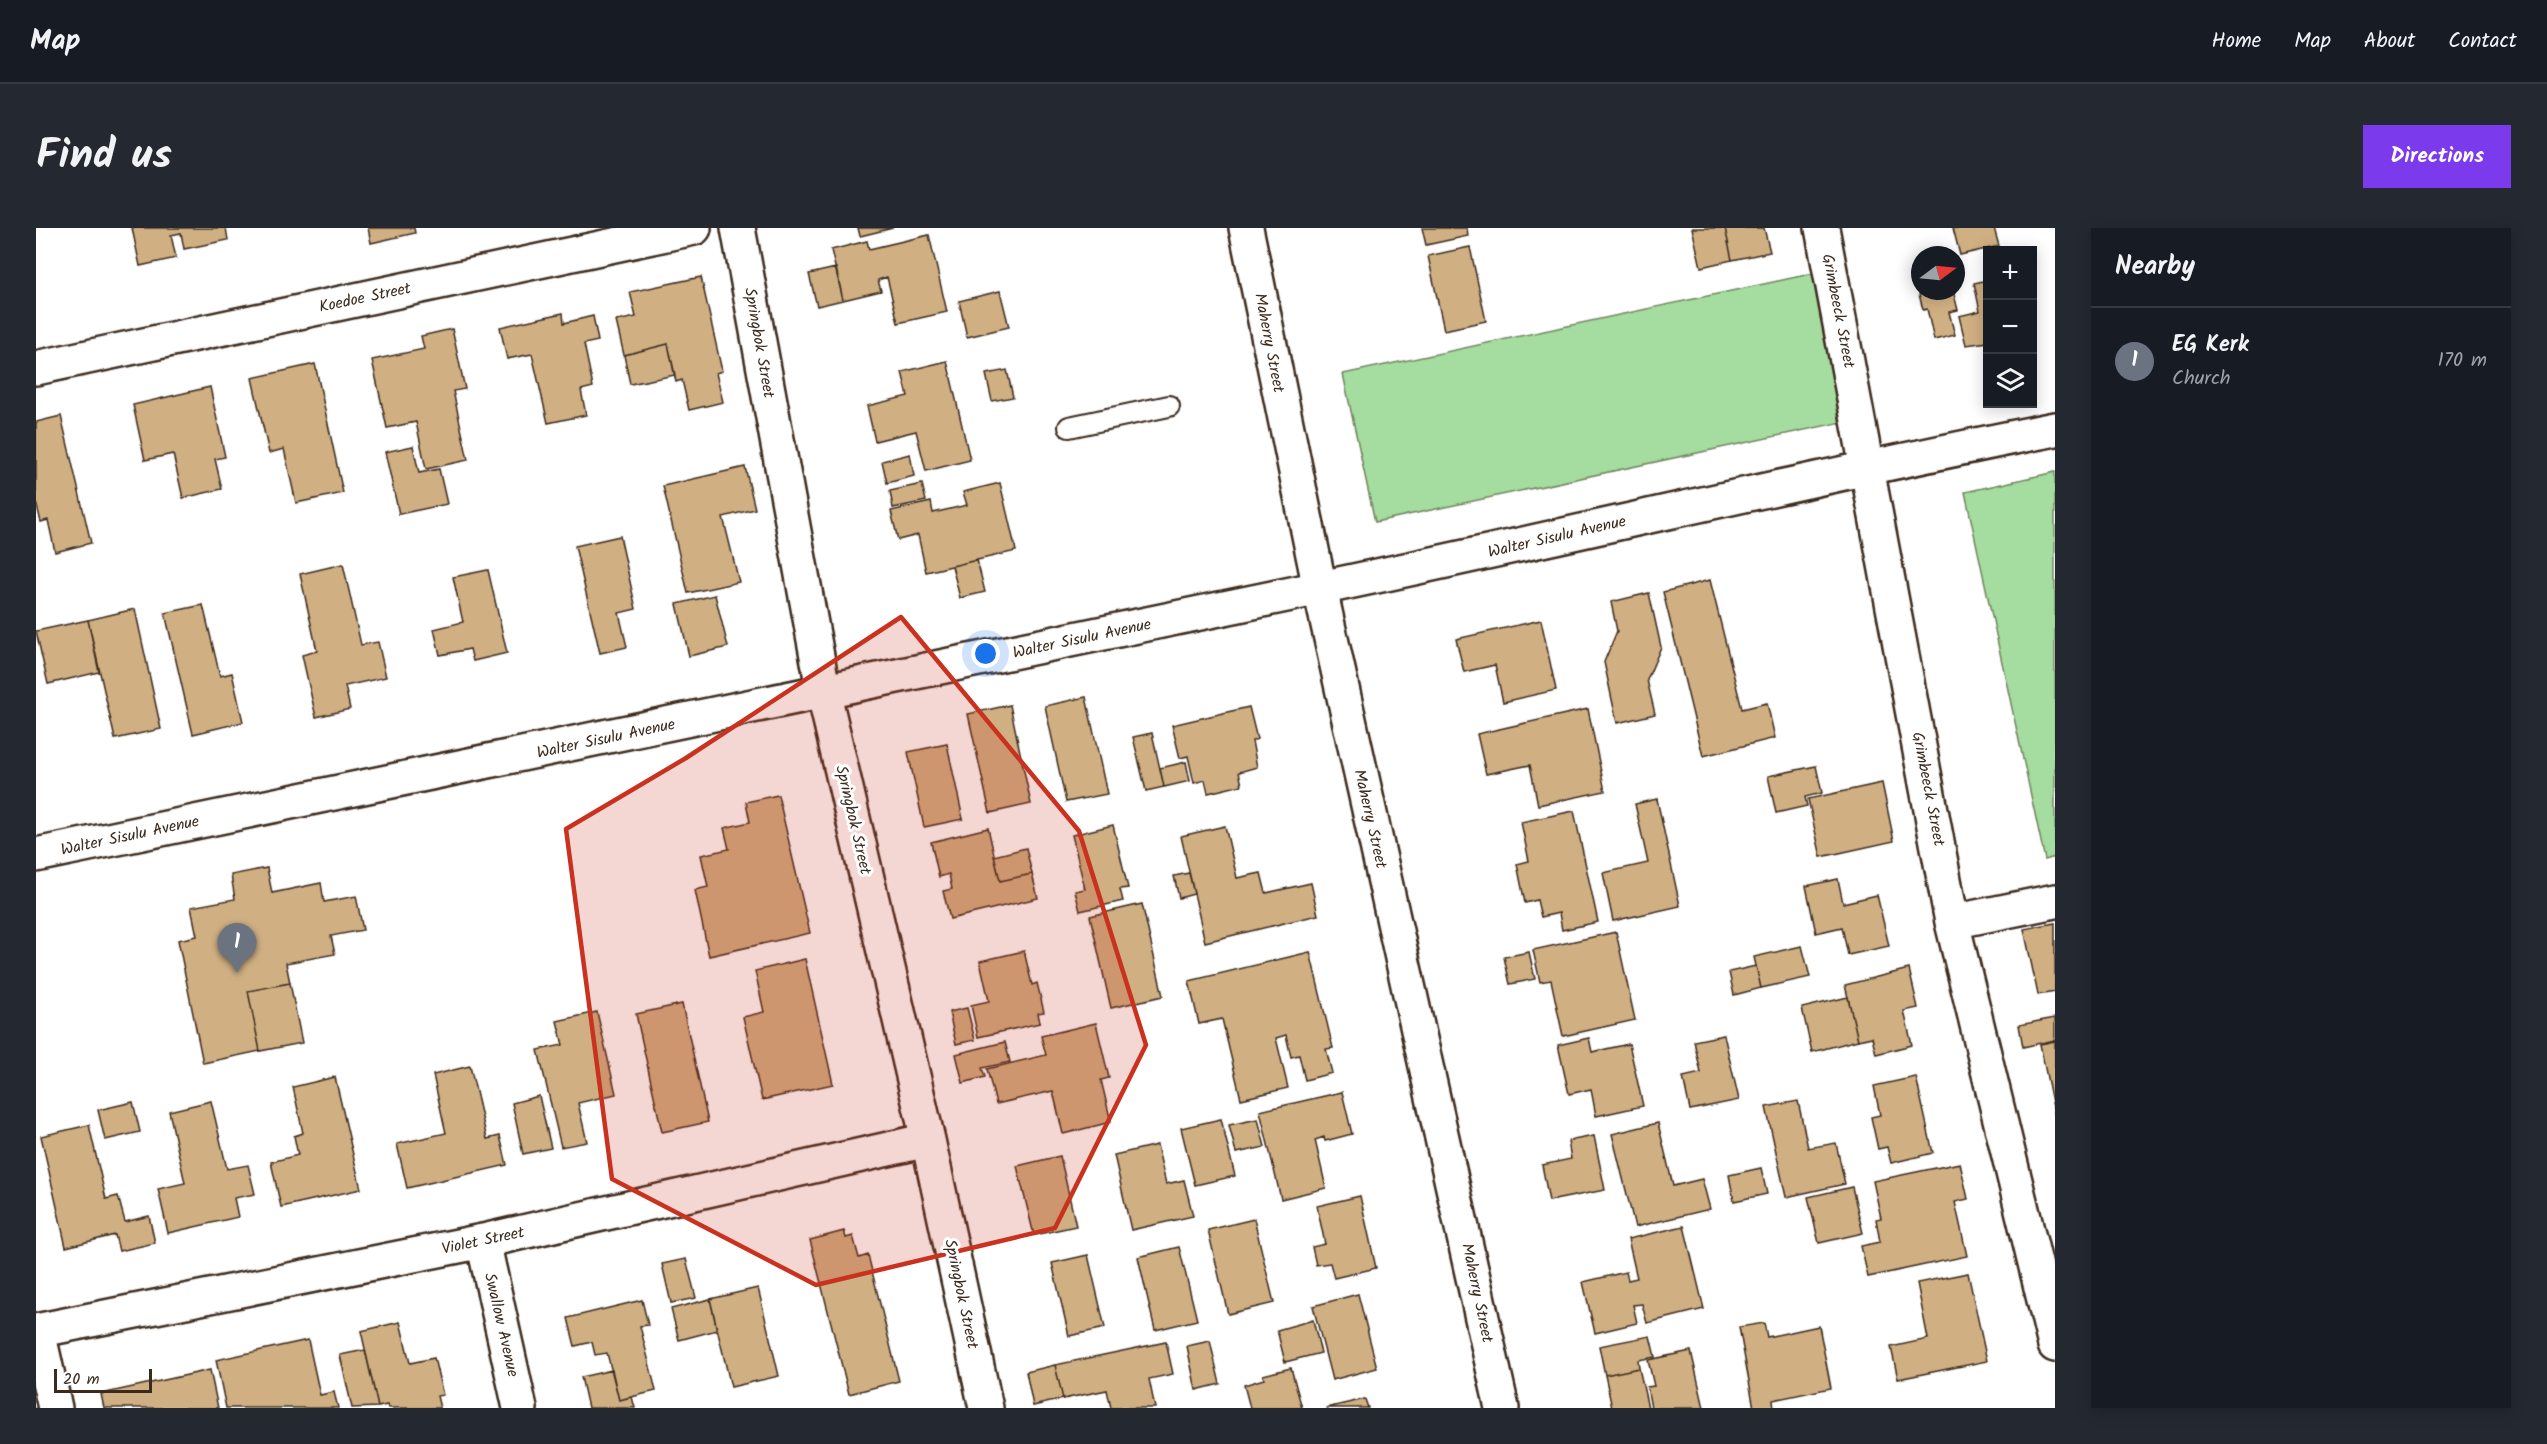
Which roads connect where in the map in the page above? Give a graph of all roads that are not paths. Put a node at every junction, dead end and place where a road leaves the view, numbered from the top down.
1 (694, 228) edge
2 (738, 228) edge
3 (1246, 228) edge
4 (1822, 228) edge
5 (36, 368) edge
6 (1169, 406) dead end
7 (1070, 427) dead end
8 (2055, 429) edge
9 (1867, 466) junction
10 (1320, 589) junction
11 (824, 694) junction
12 (36, 855) edge
13 (2055, 901) edge
14 (1952, 922) junction
15 (928, 1140) junction
16 (483, 1241) junction
17 (37, 1331) edge
18 (2055, 1346) edge
19 (55, 1408) edge
20 (520, 1408) edge
21 (986, 1408) edge
22 (1502, 1408) edge

1 - 5 street, Koedoe Street
2 - 11 street, Springbok Street
3 - 10 street, Maherry Street
4 - 9 street, Grimbeeck Street
6 - 7 lane
8 - 9 street, Walter Sisulu Avenue
9 - 10 street, Walter Sisulu Avenue
9 - 14 street, Grimbeeck Street
10 - 11 street, Walter Sisulu Avenue
10 - 22 street, Maherry Street
11 - 12 street, Walter Sisulu Avenue
11 - 15 street, Springbok Street
13 - 14 street
14 - 18 street, Grimbeeck Street
15 - 16 street, Violet Street
15 - 21 street, Springbok Street
16 - 17 street, Violet Street
16 - 20 street, Swallow Avenue
17 - 19 street

